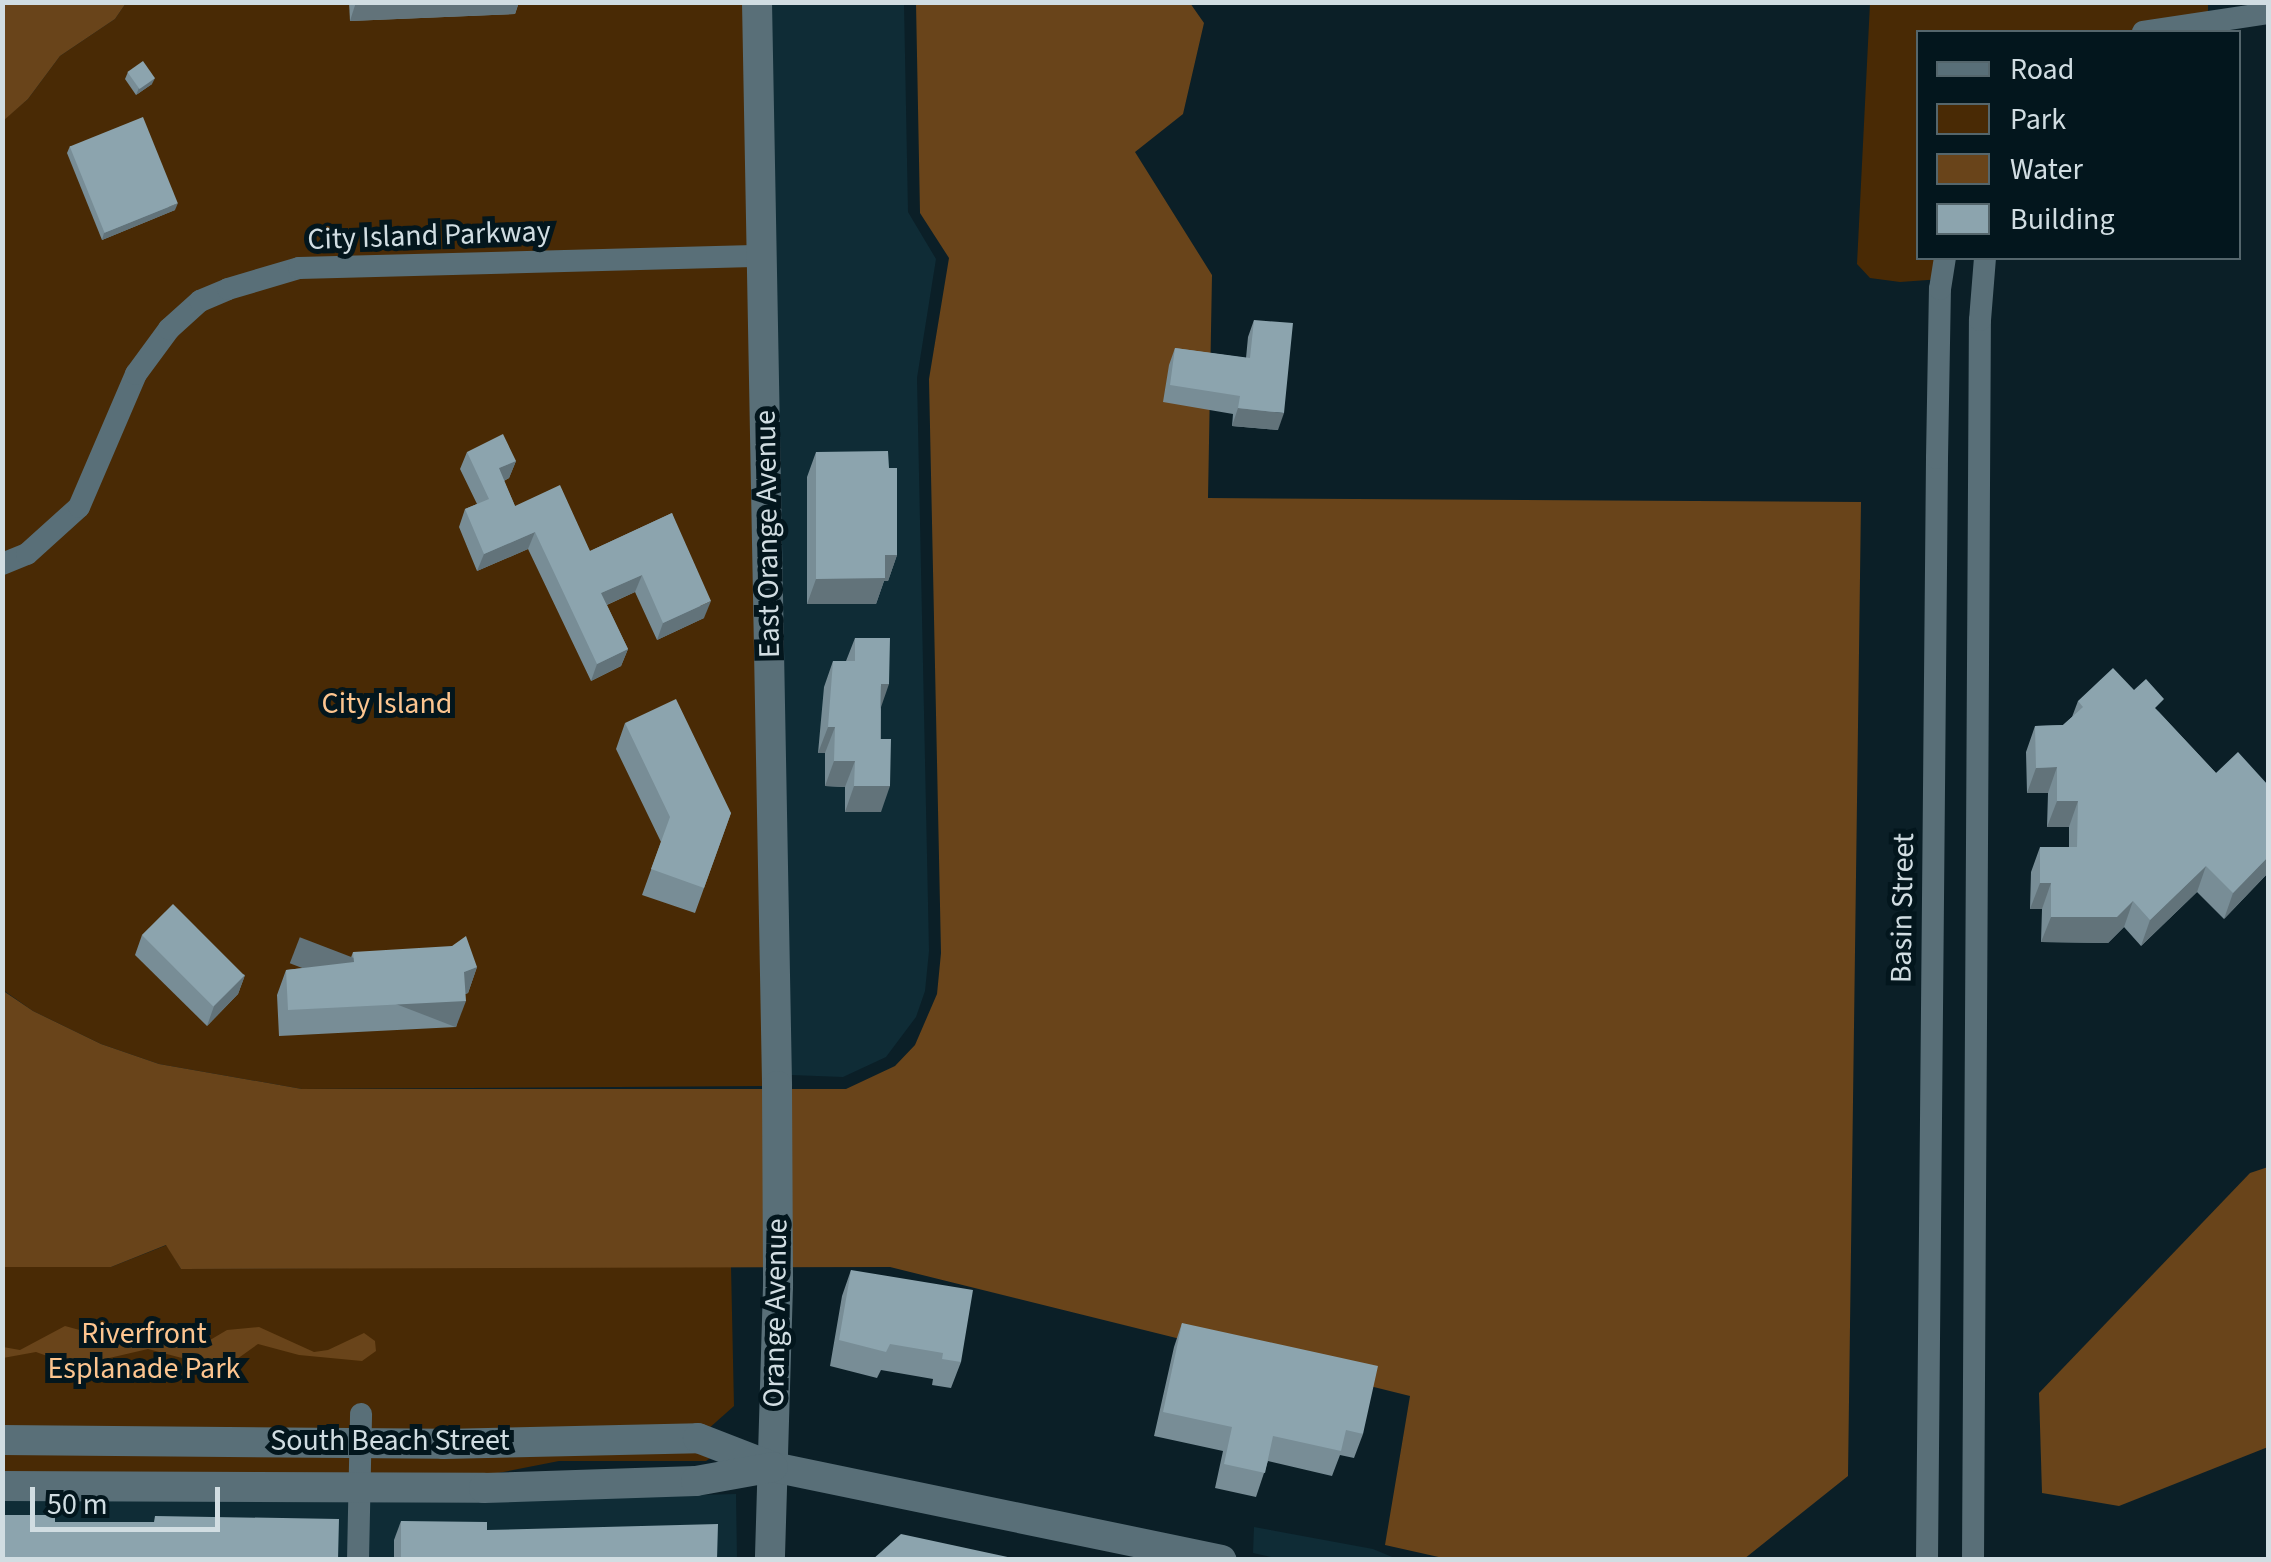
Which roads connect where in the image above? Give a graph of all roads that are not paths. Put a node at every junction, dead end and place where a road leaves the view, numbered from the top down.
1 (757, 2) edge
2 (2268, 13) edge
3 (2168, 30) edge
4 (763, 256) junction
5 (1945, 260) edge
6 (1986, 260) edge
7 (1940, 289) junction
8 (1983, 292) junction
9 (1979, 524) junction
10 (1937, 526) junction
11 (2, 564) edge
12 (1977, 766) junction
13 (1935, 768) junction
14 (1933, 922) junction
15 (1976, 922) junction
16 (777, 1066) joint
17 (1974, 1257) junction
18 (1930, 1259) junction
19 (360, 1428) junction
20 (2, 1440) edge
21 (773, 1466) junction
22 (2, 1486) edge
23 (359, 1487) junction
24 (358, 1560) edge
25 (770, 1560) edge
26 (1222, 1560) edge
27 (1926, 1560) edge
28 (1973, 1560) edge

1 - 4 street, East Orange Avenue
2 - 3 street
4 - 11 street, City Island Parkway
4 - 16 street, East Orange Avenue
5 - 7 street, Basin Street
6 - 8 street
7 - 8 street
7 - 10 street, Basin Street
8 - 9 street
9 - 10 street
9 - 12 street
10 - 13 street, Basin Street
12 - 13 street
12 - 15 street
13 - 14 street, Basin Street
14 - 15 street
14 - 18 street, Basin Street
15 - 17 street
16 - 21 street, Orange Avenue
17 - 18 street
17 - 28 street
18 - 27 street, Basin Street
19 - 20 street, South Beach Street
19 - 21 street, South Beach Street
19 - 23 street
21 - 23 street, South Beach Street
21 - 25 street, Orange Avenue
21 - 26 street, South Beach Street
22 - 23 street, South Beach Street
23 - 24 street

